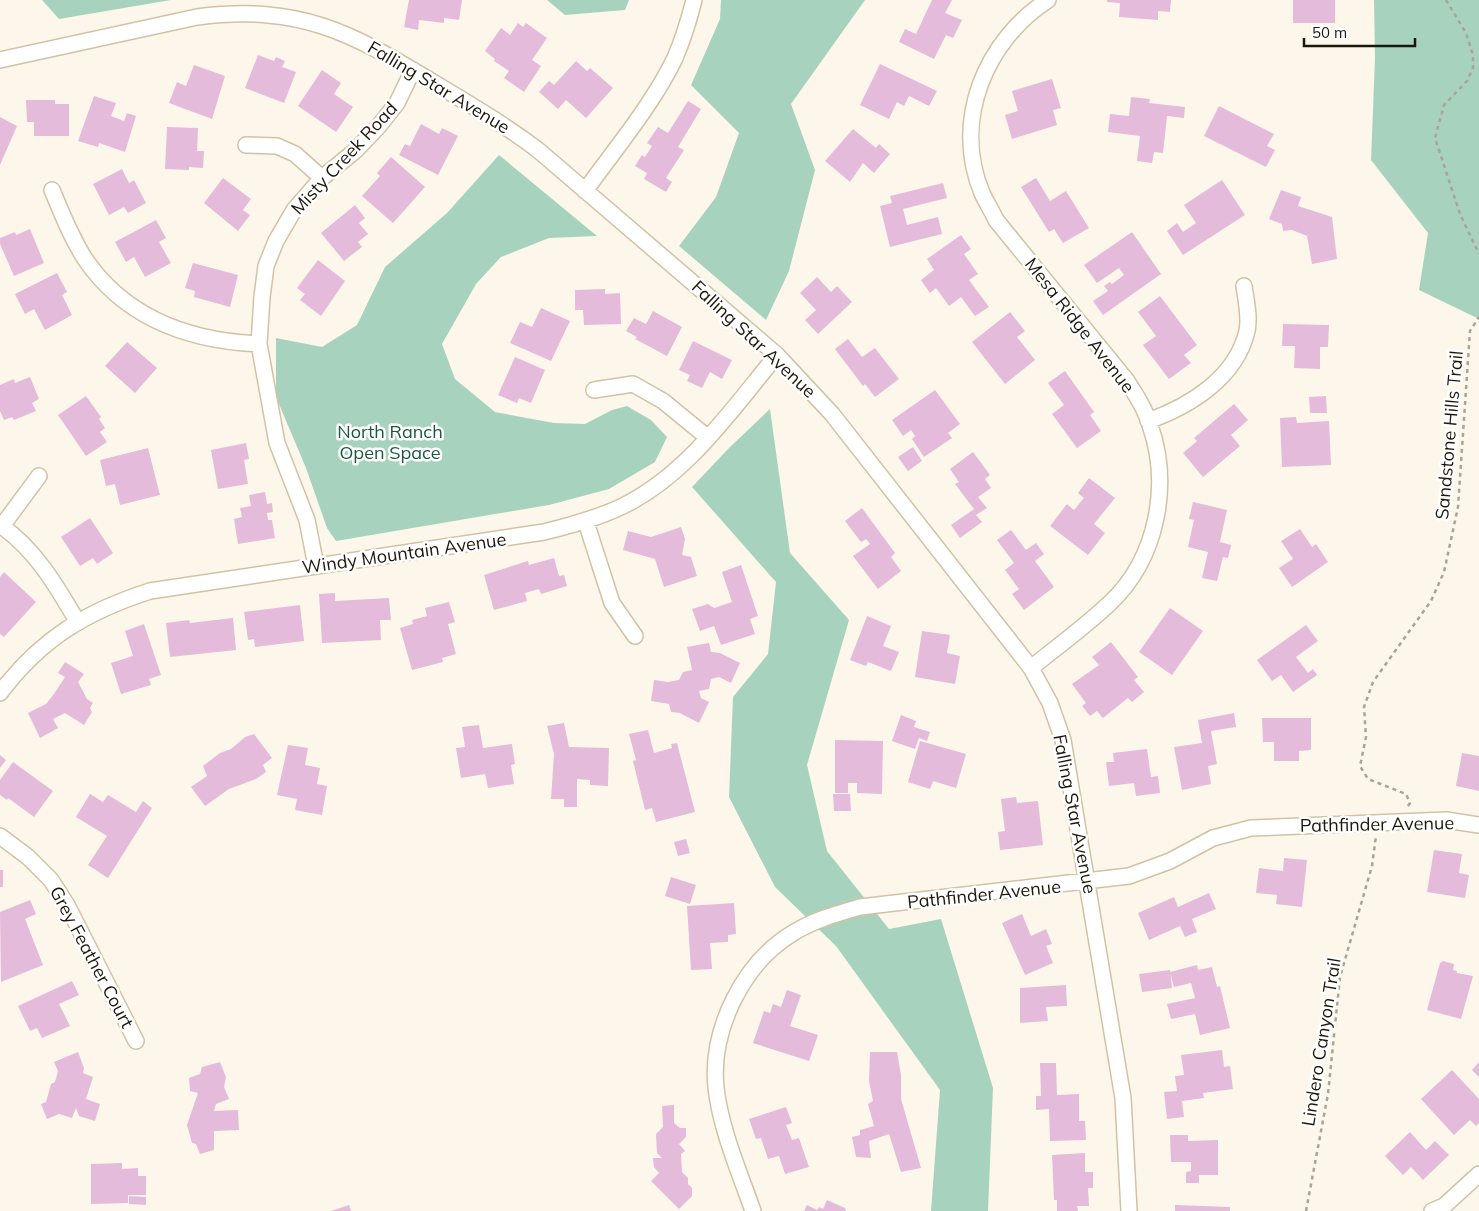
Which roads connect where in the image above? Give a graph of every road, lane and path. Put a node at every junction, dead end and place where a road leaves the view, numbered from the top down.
1 (694, 0) edge
2 (1048, 0) edge
3 (1446, 0) edge
4 (0, 60) edge
5 (413, 70) junction
6 (246, 145) dead end
7 (322, 178) junction
8 (52, 190) dead end
9 (585, 191) junction
10 (1479, 254) edge
11 (1244, 286) dead end
12 (1479, 317) edge
13 (259, 344) junction
14 (777, 355) junction
15 (594, 390) dead end
16 (1148, 421) junction
17 (707, 438) junction
18 (40, 476) dead end
19 (586, 522) junction
20 (1, 525) edge
21 (316, 566) junction
22 (77, 621) junction
23 (635, 636) dead end
24 (1031, 668) junction
25 (0, 693) edge
26 (1406, 810) dead end
27 (1385, 822) junction
28 (1479, 825) edge
29 (0, 836) edge
30 (1088, 882) junction
31 (136, 1041) dead end
32 (1479, 1174) edge
33 (753, 1211) edge
34 (1129, 1211) edge
35 (1306, 1211) edge
36 (1432, 1211) edge

1 - 9 street
2 - 16 street, Mesa Ridge Avenue
3 - 10 path
4 - 5 street, Falling Star Avenue
5 - 7 street, Misty Creek Road
5 - 9 street, Falling Star Avenue
6 - 7 street
7 - 13 street, Misty Creek Road
8 - 13 street
9 - 14 street, Falling Star Avenue
11 - 16 street
12 - 26 path, Sandstone Hills Trail
13 - 21 street, Misty Creek Road
14 - 17 street, Windy Mountain Avenue
14 - 24 street, Falling Star Avenue
15 - 17 street
16 - 24 street, Mesa Ridge Avenue
17 - 19 street, Windy Mountain Avenue
18 - 20 street
19 - 21 street, Windy Mountain Avenue
19 - 23 street
20 - 22 street
21 - 22 street, Windy Mountain Avenue
22 - 25 street, Windy Mountain Avenue
24 - 30 street, Falling Star Avenue
27 - 28 street, Pathfinder Avenue
27 - 30 street, Pathfinder Avenue
27 - 35 path, Lindero Canyon Trail
29 - 31 street, Grey Feather Court
30 - 33 street, Pathfinder Avenue
30 - 34 street, Falling Star Avenue
32 - 36 street

